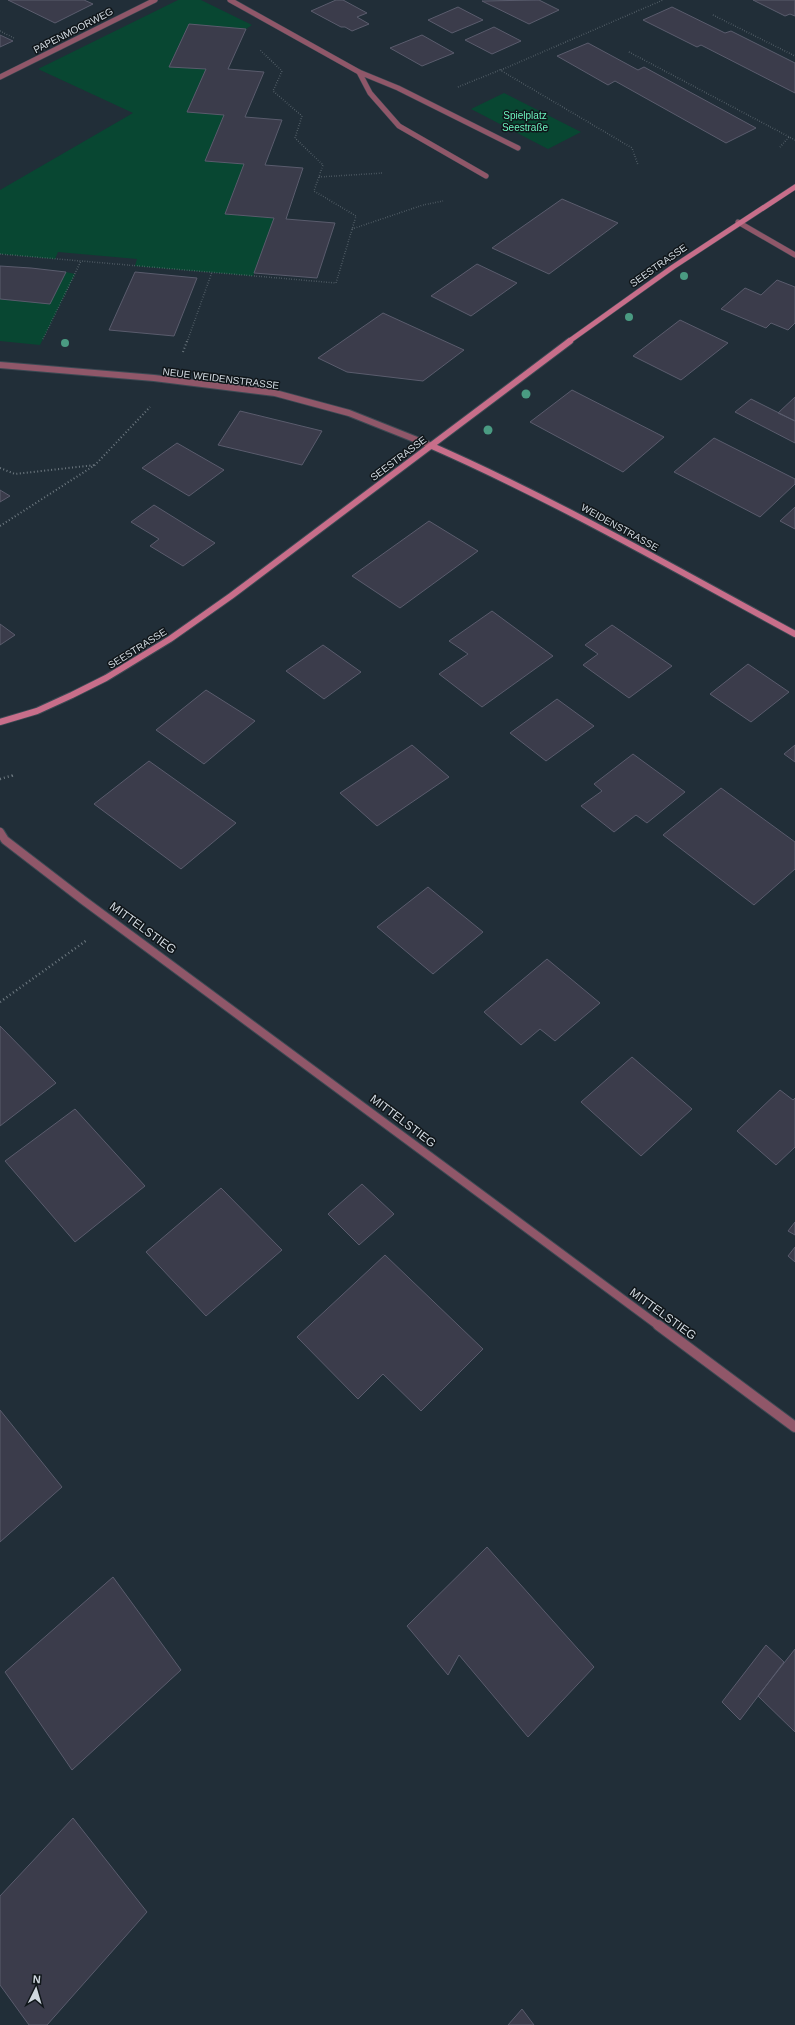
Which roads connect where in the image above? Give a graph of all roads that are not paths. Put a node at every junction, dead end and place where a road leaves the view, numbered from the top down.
1 (155, 0) edge
2 (230, 0) edge
3 (359, 72) junction
4 (0, 77) edge
5 (518, 148) dead end
6 (486, 176) dead end
7 (795, 186) edge
8 (738, 222) junction
9 (795, 255) edge
10 (0, 365) edge
11 (432, 446) junction
12 (795, 634) edge
13 (0, 722) edge
14 (0, 832) edge
15 (795, 1426) edge

1 - 4 street, PAPENMOORWEG
2 - 3 street
3 - 5 street
3 - 6 street
7 - 8 street, SEESTRASSE
8 - 9 street
8 - 11 street, SEESTRASSE
10 - 11 street, NEUE WEIDENSTRASSE
11 - 12 street, WEIDENSTRASSE
11 - 13 street, SEESTRASSE
14 - 15 street, MITTELSTIEG

